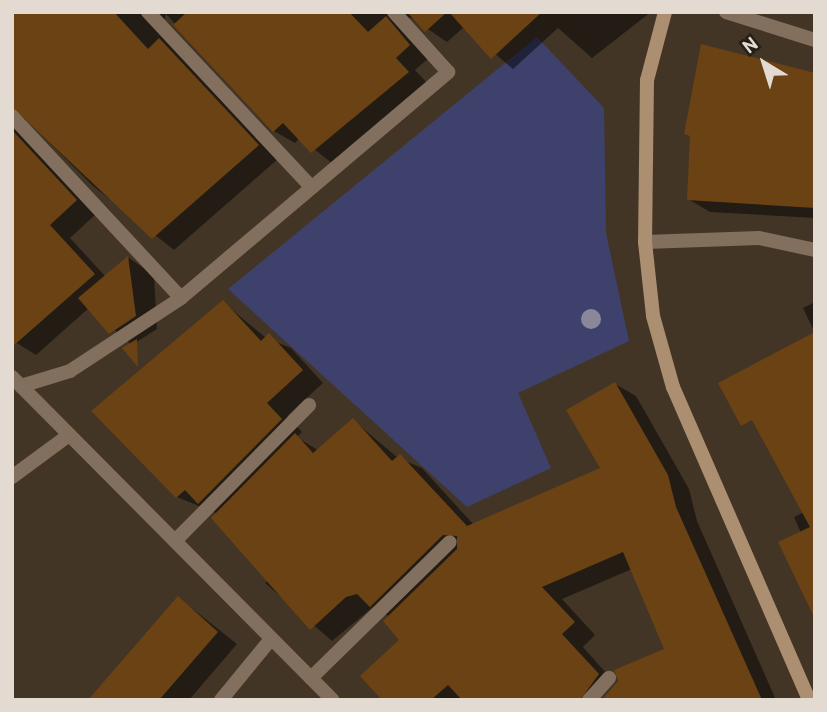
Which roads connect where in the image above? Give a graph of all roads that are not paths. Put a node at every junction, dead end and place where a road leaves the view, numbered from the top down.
1 (148, 12) edge
2 (394, 12) edge
3 (666, 12) edge
4 (726, 12) edge
5 (815, 40) edge
6 (12, 116) edge
7 (311, 187) junction
8 (645, 242) junction
9 (815, 250) edge
10 (181, 298) junction
11 (17, 382) edge
12 (309, 405) dead end
13 (69, 435) junction
14 (12, 477) edge
15 (174, 541) junction
16 (450, 542) dead end
17 (271, 639) junction
18 (311, 678) junction
19 (609, 678) dead end
20 (221, 700) edge
21 (333, 700) edge
22 (589, 700) edge
23 (809, 700) edge

1 - 7 street
2 - 7 street
3 - 8 street
4 - 5 street
6 - 10 street
7 - 10 street
8 - 9 street
8 - 23 street
10 - 11 street
11 - 13 street
12 - 15 street
13 - 14 street
13 - 15 street
15 - 17 street
16 - 18 street
17 - 18 street
17 - 20 street
18 - 21 street
19 - 22 street

